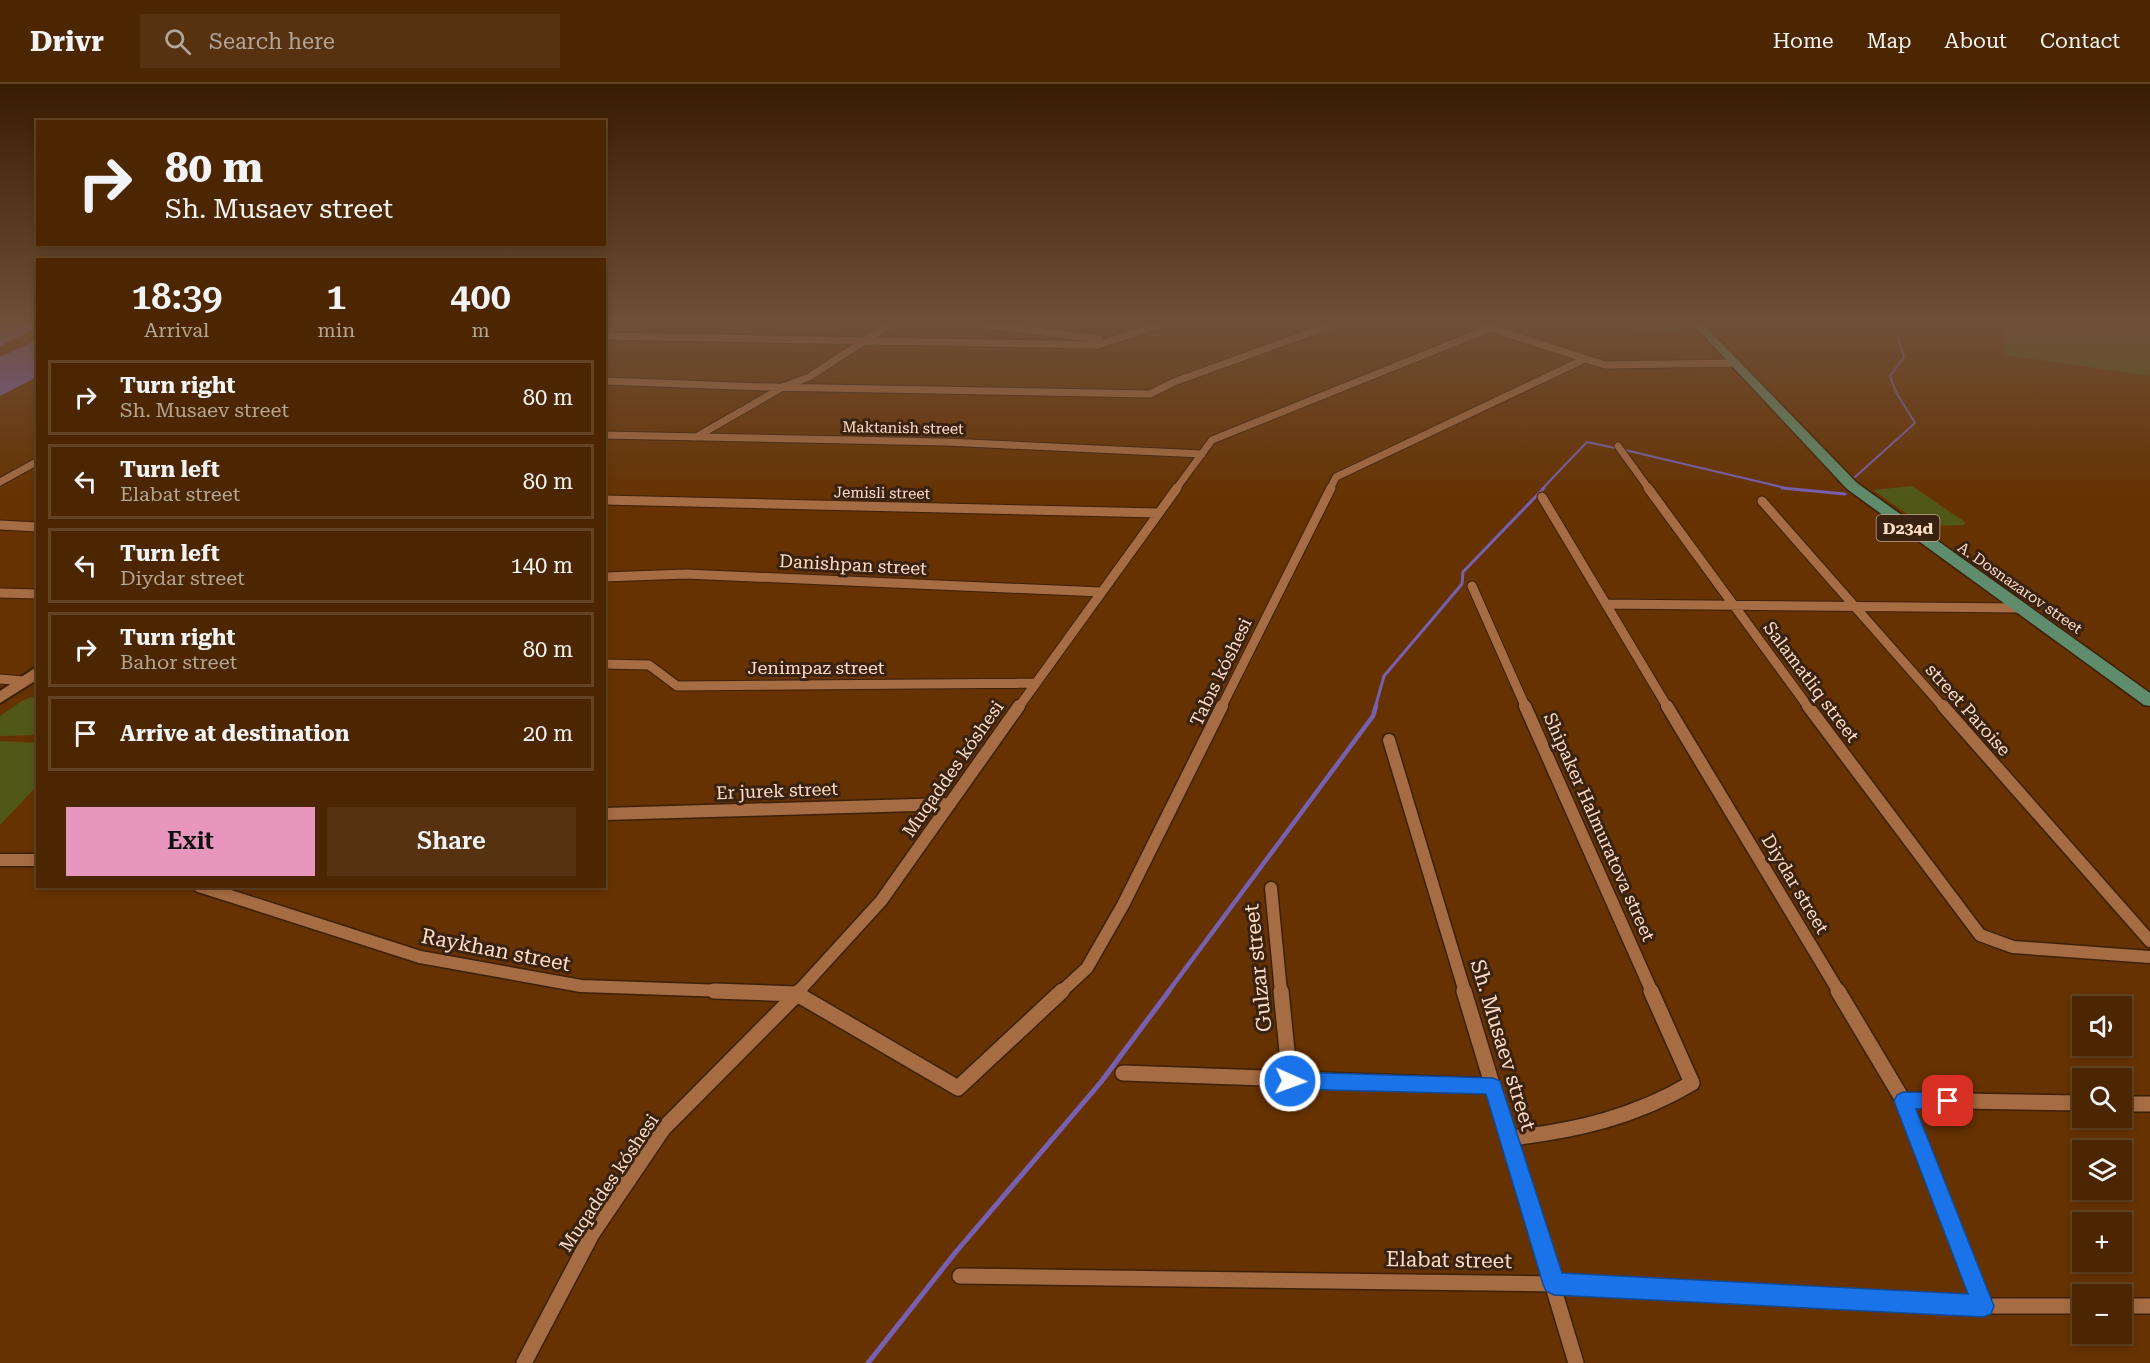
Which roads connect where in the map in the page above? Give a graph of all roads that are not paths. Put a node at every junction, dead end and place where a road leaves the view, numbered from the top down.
1 (606, 381) edge
2 (799, 381) edge
3 (1178, 381) edge
4 (1356, 381) edge
5 (1539, 381) edge
6 (1753, 381) edge
7 (783, 387) junction
8 (606, 435) edge
9 (696, 437) junction
10 (1618, 446) dead end
11 (1202, 454) junction
12 (33, 466) edge
13 (0, 482) edge
14 (1542, 497) dead end
15 (606, 500) edge
16 (1762, 501) dead end
17 (1159, 513) junction
18 (0, 525) edge
19 (36, 527) edge
20 (606, 577) edge
21 (1472, 586) dead end
22 (1101, 592) junction
23 (0, 593) edge
24 (36, 594) edge
25 (1608, 604) junction
26 (1731, 604) junction
27 (1853, 606) junction
28 (2020, 608) junction
29 (606, 664) edge
30 (36, 672) edge
31 (0, 679) edge
32 (24, 681) junction
33 (1035, 683) junction
34 (0, 698) edge
35 (2150, 700) edge
36 (1389, 740) dead end
37 (950, 804) junction
38 (606, 814) edge
39 (36, 860) edge
40 (0, 861) edge
41 (205, 888) edge
42 (1271, 888) dead end
43 (2150, 940) edge
44 (2150, 957) edge
45 (797, 994) junction
46 (1124, 1073) dead end
47 (1290, 1081) junction
48 (1493, 1086) junction
49 (1903, 1101) junction
50 (2072, 1103) edge
51 (2132, 1104) edge
52 (2150, 1104) edge
53 (1510, 1138) junction
54 (960, 1276) dead end
55 (1554, 1284) junction
56 (1983, 1306) junction
57 (2072, 1306) edge
58 (2132, 1306) edge
59 (2150, 1306) edge
60 (524, 1363) edge
61 (1576, 1363) edge

1 - 7 street
2 - 7 street
3 - 7 street
4 - 11 street, Muqaddes kóshesi
5 - 45 street, Tabıs kóshesi
6 - 28 main road, A. Dosnazarov street / D234d
7 - 9 street
8 - 9 street, Maktanish street
9 - 11 street, Maktanish street
10 - 26 street, Salamatliq street
11 - 17 street, Muqaddes kóshesi
12 - 13 street
14 - 25 street, Diydar street
15 - 17 street, Jemisli street
16 - 27 street, street Paroise
17 - 22 street, Muqaddes kóshesi
18 - 19 street
20 - 22 street, Danishpan street
21 - 53 street, Shipaker Halmuratova street
22 - 33 street, Muqaddes kóshesi
23 - 24 street
25 - 26 street
25 - 49 street, Diydar street
26 - 27 street
26 - 44 street, Salamatliq street
27 - 28 street
27 - 43 street, street Paroise
28 - 35 main road, A. Dosnazarov street / D234d
29 - 33 street, Jenimpaz street
30 - 32 main road
31 - 32 street
32 - 34 main road
33 - 37 street, Muqaddes kóshesi
36 - 48 street, Sh. Musaev street
37 - 38 street, Er jurek street
37 - 45 street, Muqaddes kóshesi
39 - 40 street
41 - 45 street, Raykhan street
42 - 47 street, Gulzar street
45 - 60 street, Muqaddes kóshesi
46 - 47 street
47 - 48 street
48 - 53 street, Sh. Musaev street
49 - 50 street
49 - 56 street, Diydar street
51 - 52 street
53 - 55 street, Sh. Musaev street
54 - 55 street, Elabat street
55 - 56 street, Elabat street
55 - 61 street, Sh. Musaev street
56 - 57 street, Elabat street
58 - 59 street

